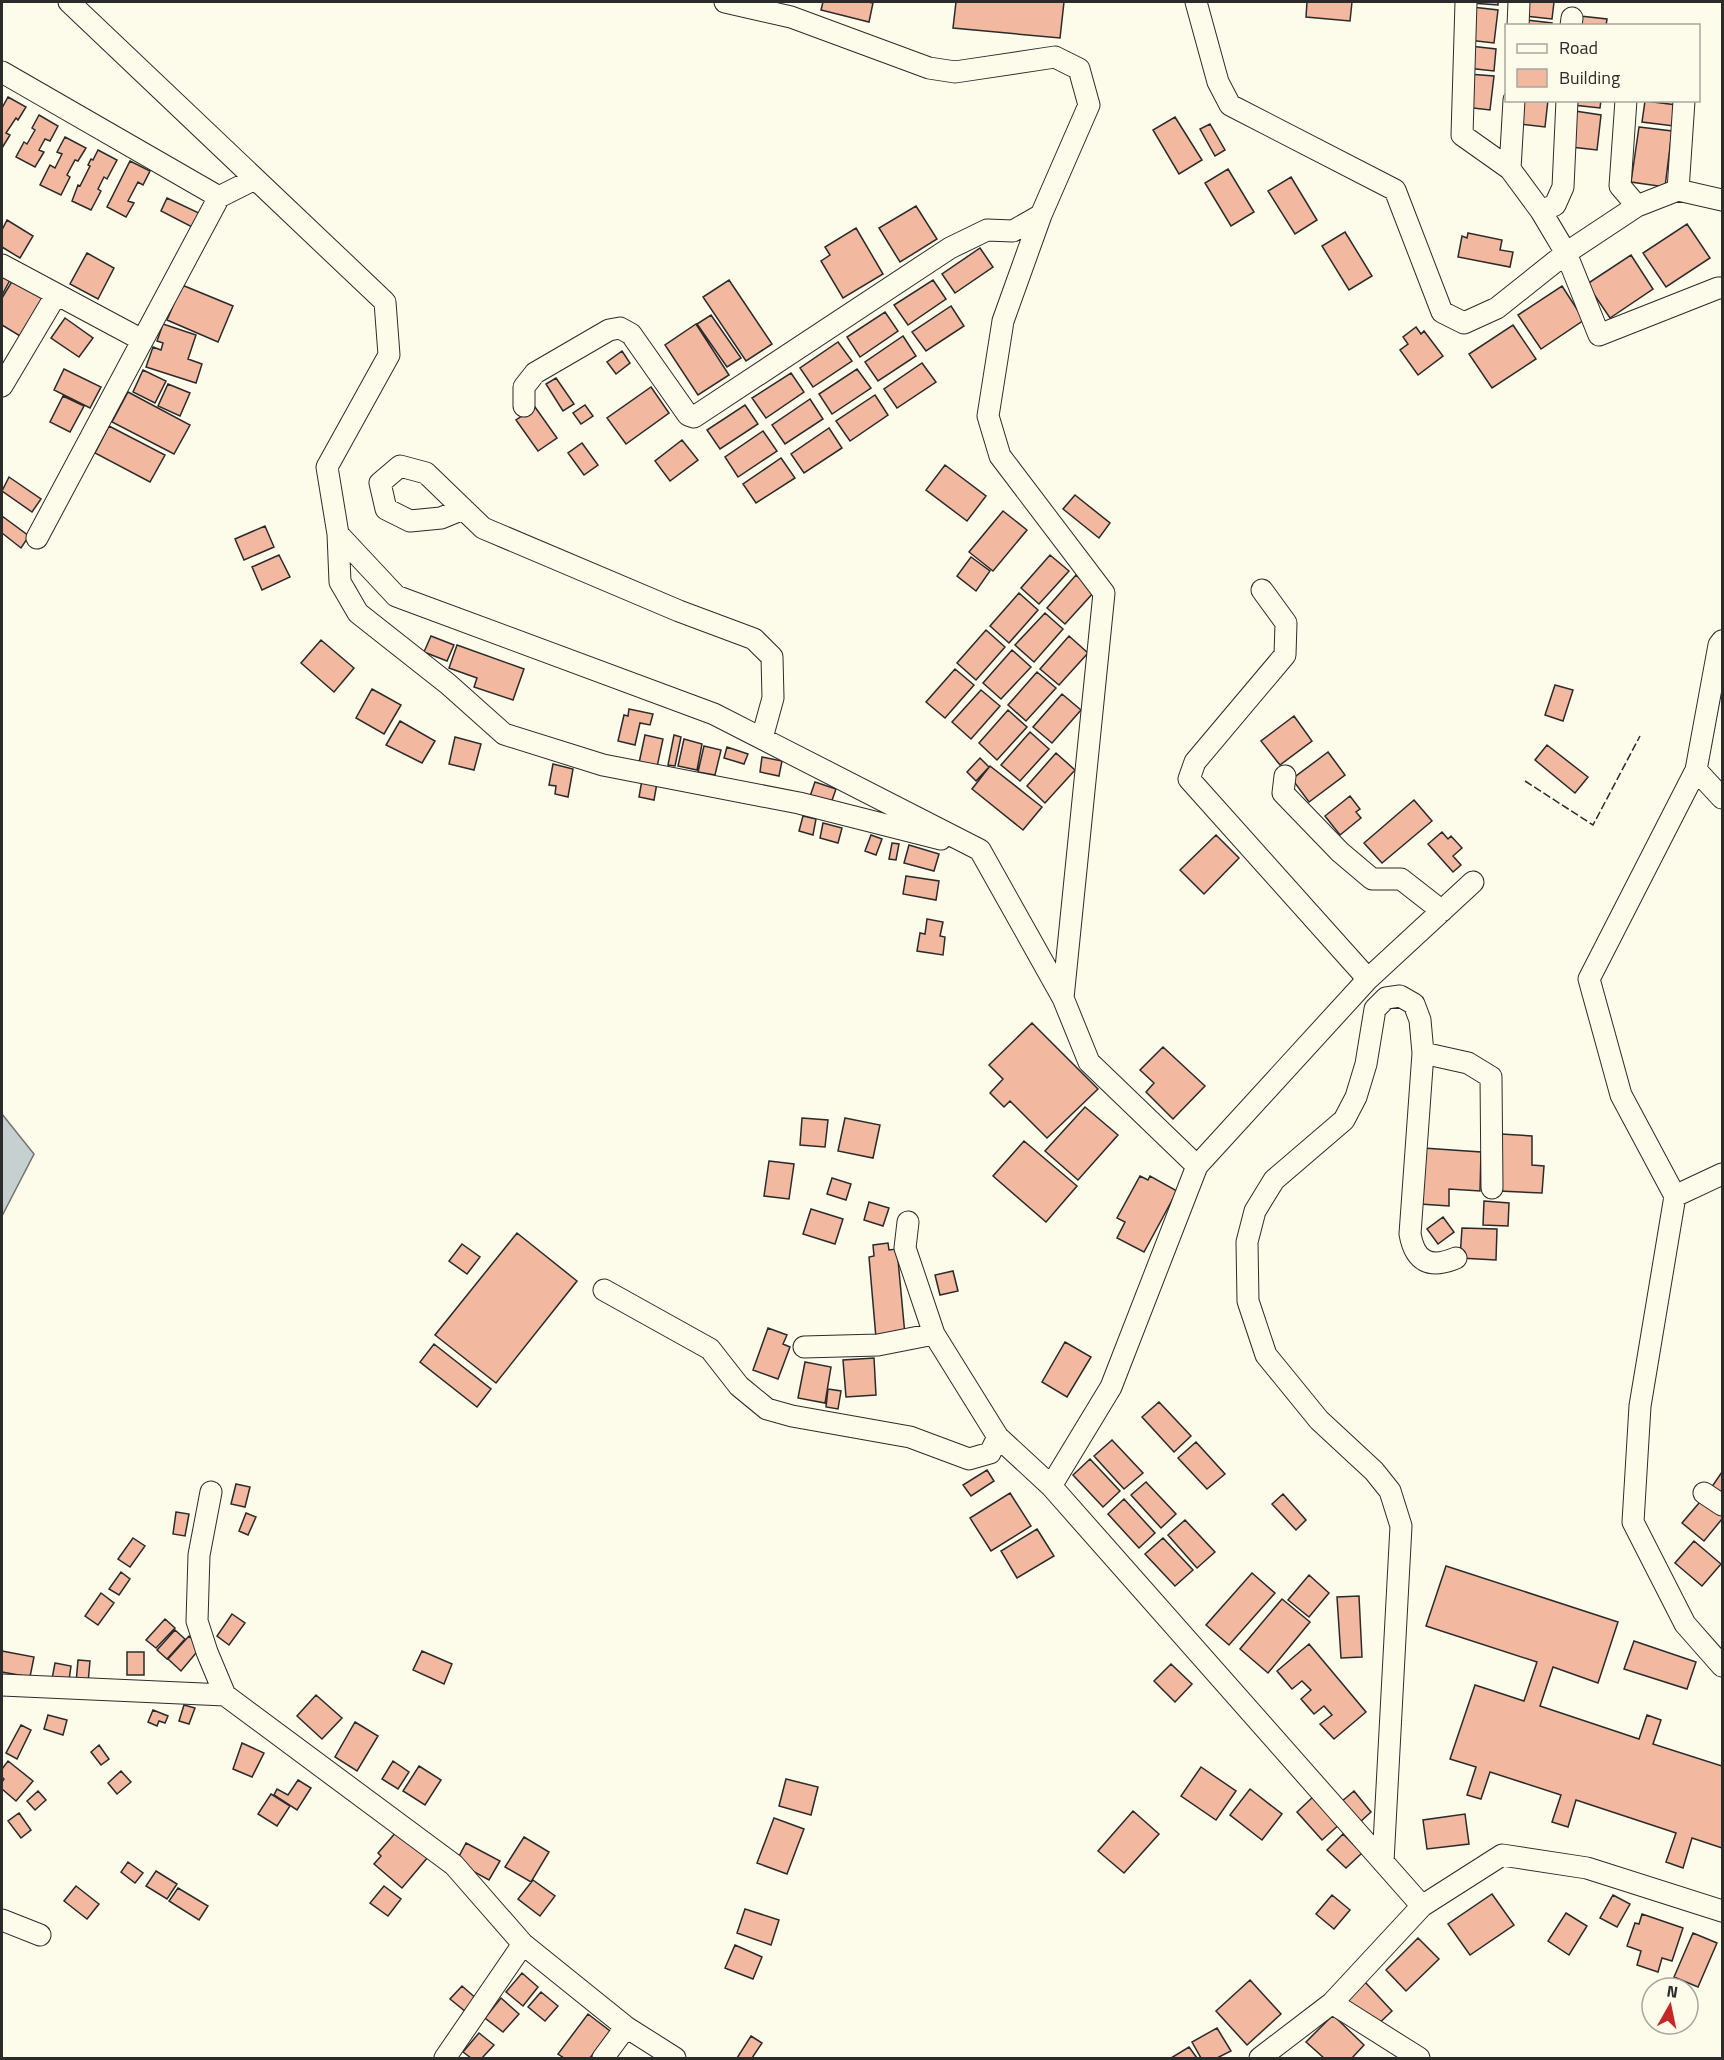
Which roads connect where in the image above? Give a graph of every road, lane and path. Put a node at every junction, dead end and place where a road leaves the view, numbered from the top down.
1 (69, 2) edge
2 (725, 2) edge
3 (1196, 2) edge
4 (1466, 2) edge
5 (1519, 2) edge
6 (1518, 24) edge
7 (2, 72) edge
8 (1514, 102) edge
9 (1567, 102) edge
10 (1626, 102) edge
11 (1684, 102) edge
12 (1510, 169) junction
13 (255, 179) junction
14 (1678, 190) junction
15 (219, 197) junction
16 (1722, 200) edge
17 (1637, 206) junction
18 (1541, 211) junction
19 (1041, 215) junction
20 (1566, 253) junction
21 (2, 265) edge
22 (1722, 288) edge
23 (56, 295) junction
24 (142, 340) junction
25 (2, 386) edge
26 (524, 406) dead end
27 (463, 509) dead end
28 (338, 534) junction
29 (37, 538) dead end
30 (1262, 590) dead end
31 (1722, 640) edge
32 (1713, 682) junction
33 (1722, 704) edge
34 (762, 738) junction
35 (1696, 770) junction
36 (1285, 776) dead end
37 (1722, 798) edge
38 (980, 850) junction
39 (1473, 882) dead end
40 (1442, 911) junction
41 (1368, 979) junction
42 (1063, 998) junction
43 (1423, 1053) junction
44 (1197, 1166) junction
45 (1722, 1174) edge
46 (1492, 1188) dead end
47 (1675, 1196) junction
48 (908, 1222) dead end
49 (1456, 1258) dead end
50 (604, 1290) dead end
51 (934, 1334) junction
52 (804, 1347) dead end
53 (998, 1437) junction
54 (1051, 1485) junction
55 (211, 1492) dead end
56 (1704, 1493) dead end
57 (1722, 1505) edge
58 (1722, 1666) edge
59 (2, 1686) edge
60 (225, 1695) junction
61 (1383, 1862) junction
62 (1422, 1906) junction
63 (1722, 1911) edge
64 (2, 1920) edge
65 (40, 1935) dead end
66 (523, 1944) junction
67 (1332, 2003) junction
68 (626, 2027) junction
69 (445, 2058) edge
70 (603, 2058) edge
71 (675, 2058) edge
72 (1260, 2058) edge
73 (1419, 2058) edge

1 - 13 street
2 - 19 street
3 - 20 street
4 - 12 street
5 - 6 street
7 - 15 street
8 - 12 street
9 - 18 street
10 - 17 street
11 - 14 street
12 - 18 street
13 - 15 street
13 - 28 street
14 - 16 street
14 - 17 street
15 - 24 street
17 - 20 street
18 - 20 street
19 - 26 street
19 - 42 street
20 - 22 street
21 - 23 street
23 - 24 street
23 - 25 street
24 - 29 street
27 - 34 street
28 - 34 street
28 - 38 street
30 - 41 street
31 - 32 street
32 - 33 street
32 - 35 street
34 - 38 street
35 - 37 street
35 - 47 street
36 - 40 street
38 - 42 street
39 - 40 street
40 - 41 street
41 - 44 street
42 - 44 street
43 - 46 street
43 - 49 street
43 - 61 street
44 - 54 street
45 - 47 street
47 - 58 street
48 - 51 street
50 - 53 street
51 - 52 street
51 - 53 street
53 - 54 street
54 - 61 street
55 - 60 street
56 - 57 street
59 - 60 street
60 - 66 street
61 - 62 street
62 - 63 street
62 - 67 street
64 - 65 street
66 - 68 street
66 - 69 street
67 - 72 street
67 - 73 street
68 - 70 street
68 - 71 street

